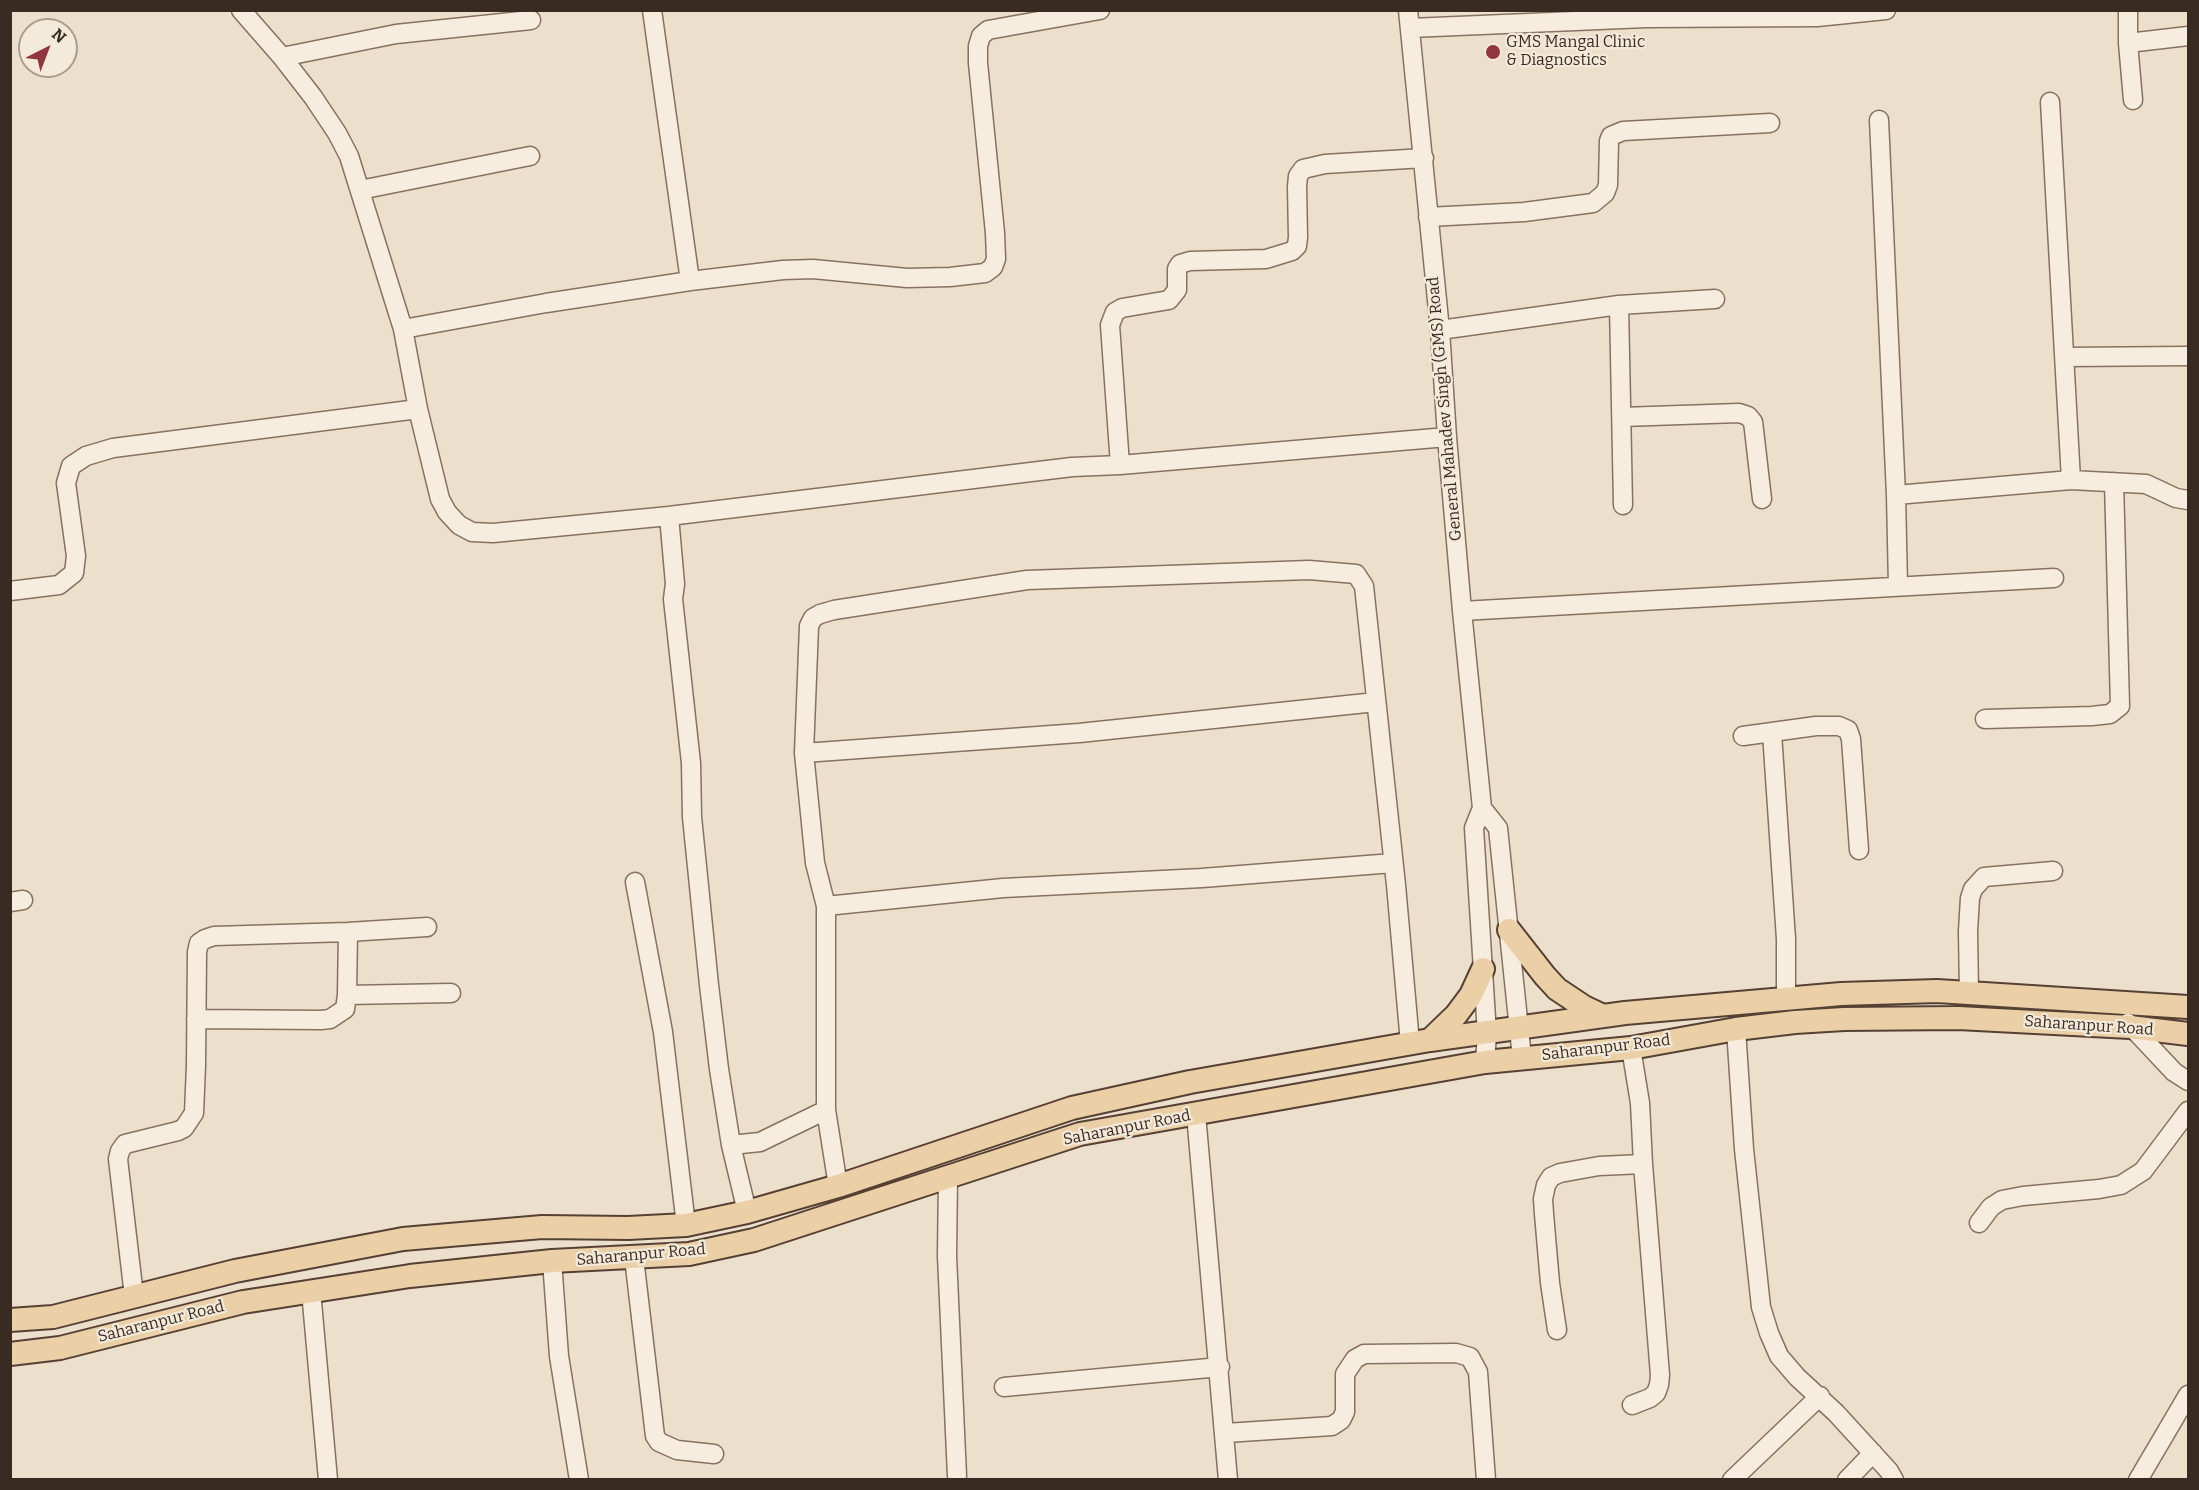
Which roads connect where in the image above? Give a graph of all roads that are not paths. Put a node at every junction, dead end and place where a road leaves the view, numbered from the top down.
1 (241, 10) edge
2 (652, 10) edge
3 (1100, 10) edge
4 (1886, 10) edge
5 (2128, 10) edge
6 (473, 18) edge
7 (1409, 19) edge
8 (531, 20) dead end
9 (2188, 36) edge
10 (2128, 43) junction
11 (282, 57) junction
12 (2133, 100) dead end
13 (2050, 102) dead end
14 (1879, 120) dead end
15 (1770, 123) dead end
16 (530, 156) dead end
17 (1424, 158) junction
18 (360, 190) junction
19 (1428, 217) junction
20 (690, 281) junction
21 (1714, 299) dead end
22 (1619, 305) junction
23 (403, 329) junction
24 (1440, 330) junction
25 (2188, 356) edge
26 (2065, 357) junction
27 (418, 409) junction
28 (1622, 417) junction
29 (1447, 437) junction
30 (1120, 465) junction
31 (2071, 480) junction
32 (2114, 482) junction
33 (1896, 495) junction
34 (1762, 499) dead end
35 (2188, 500) edge
36 (1623, 505) dead end
37 (669, 516) junction
38 (2054, 578) dead end
39 (1898, 586) junction
40 (10, 591) edge
41 (1462, 611) junction
42 (1377, 702) junction
43 (1984, 719) dead end
44 (1772, 733) junction
45 (1743, 736) dead end
46 (804, 753) junction
47 (1482, 808) junction
48 (1858, 850) dead end
49 (1393, 863) junction
50 (2053, 871) dead end
51 (635, 882) dead end
52 (826, 906) junction
53 (427, 927) dead end
54 (1509, 930) junction
55 (348, 932) junction
56 (1483, 969) junction
57 (451, 993) dead end
58 (1970, 994) junction
59 (347, 995) junction
60 (1786, 997) junction
61 (2114, 1001) junction
62 (2188, 1007) edge
63 (1603, 1016) junction
64 (196, 1019) junction
65 (2130, 1027) junction
66 (1520, 1028) junction
67 (1736, 1029) junction
68 (1487, 1034) junction
69 (2188, 1034) edge
70 (1420, 1042) junction
71 (1632, 1048) junction
72 (1522, 1058) junction
73 (1485, 1062) junction
74 (2188, 1081) edge
75 (1072, 1108) junction
76 (826, 1110) junction
77 (2188, 1111) edge
78 (1196, 1114) junction
79 (1080, 1134) junction
80 (731, 1145) junction
81 (1642, 1164) junction
82 (948, 1177) junction
83 (838, 1186) junction
84 (747, 1212) junction
85 (1979, 1223) dead end
86 (686, 1224) junction
87 (634, 1258) junction
88 (552, 1261) junction
89 (311, 1291) junction
90 (134, 1296) junction
91 (10, 1320) edge
92 (1557, 1330) dead end
93 (10, 1354) edge
94 (1220, 1366) junction
95 (1004, 1387) dead end
96 (2188, 1395) edge
97 (1820, 1396) junction
98 (1632, 1405) dead end
99 (1226, 1433) junction
100 (1873, 1453) junction
101 (714, 1454) dead end
102 (957, 1476) dead end
103 (328, 1479) edge
104 (579, 1479) edge
105 (1228, 1479) edge
106 (1486, 1479) edge
107 (1732, 1479) edge
108 (1847, 1479) edge
109 (1894, 1479) edge
110 (2138, 1479) edge

1 - 11 street
2 - 20 street
3 - 20 street
4 - 7 street
5 - 10 street
6 - 8 street
6 - 11 street
7 - 17 street, General Mahadev Singh (GMS) Road
9 - 10 street
10 - 12 street
11 - 18 street
13 - 26 street
14 - 33 street
15 - 19 street
16 - 18 street
17 - 19 street, General Mahadev Singh (GMS) Road
17 - 30 street
18 - 23 street
19 - 24 street, General Mahadev Singh (GMS) Road
20 - 23 street
21 - 22 street
22 - 24 street
22 - 28 street
23 - 27 street
24 - 29 street, General Mahadev Singh (GMS) Road
25 - 26 street
26 - 31 street
27 - 37 street
27 - 40 street
28 - 34 street
28 - 36 street
29 - 30 street
29 - 41 street, General Mahadev Singh (GMS) Road
30 - 37 street
31 - 32 street
31 - 33 street
32 - 35 street
32 - 43 street
33 - 39 street
37 - 80 street
38 - 39 street
39 - 41 street
41 - 47 street, General Mahadev Singh (GMS) Road
42 - 46 street
42 - 46 street
42 - 49 street
44 - 45 street
44 - 48 street
44 - 60 street
46 - 52 street
47 - 54 street, General Mahadev Singh (GMS) Road
47 - 56 street, General Mahadev Singh (GMS) Road
49 - 52 street
49 - 70 street
50 - 58 street
51 - 86 street
52 - 76 street
53 - 55 street
54 - 63 main road
54 - 66 street, General Mahadev Singh (GMS) Road
55 - 59 street
55 - 64 street
56 - 68 street, General Mahadev Singh (GMS) Road
56 - 70 main road
57 - 59 street
58 - 60 main road, Saharanpur Road
58 - 61 main road, Saharanpur Road
59 - 64 street
60 - 63 main road, Saharanpur Road
61 - 62 main road, Saharanpur Road
61 - 65 street
63 - 66 main road, Saharanpur Road
64 - 90 street
65 - 67 main road, Saharanpur Road
65 - 69 main road, Saharanpur Road
65 - 74 street
66 - 68 main road, Saharanpur Road
66 - 72 street, General Mahadev Singh (GMS) Road
67 - 71 main road, Saharanpur Road
67 - 97 street
68 - 70 main road, Saharanpur Road
68 - 73 street, General Mahadev Singh (GMS) Road
70 - 75 main road, Saharanpur Road
71 - 72 main road, Saharanpur Road
71 - 81 street
72 - 73 main road, Saharanpur Road
73 - 78 main road, Saharanpur Road
75 - 79 main road
75 - 83 main road, Saharanpur Road
76 - 80 street
76 - 83 street
77 - 85 street
78 - 79 main road, Saharanpur Road
78 - 94 street
79 - 82 main road, Saharanpur Road
80 - 84 street
81 - 92 street
81 - 98 street
82 - 87 main road, Saharanpur Road
82 - 102 street
83 - 84 main road, Saharanpur Road
84 - 86 main road, Saharanpur Road
86 - 90 main road, Saharanpur Road
87 - 88 main road, Saharanpur Road
87 - 101 street
88 - 89 main road, Saharanpur Road
88 - 104 street
89 - 93 main road, Saharanpur Road
89 - 103 street
90 - 91 main road, Saharanpur Road
94 - 95 street
94 - 99 street
96 - 110 street
97 - 100 street
97 - 107 street
99 - 105 street
99 - 106 street
100 - 108 street
100 - 109 street

